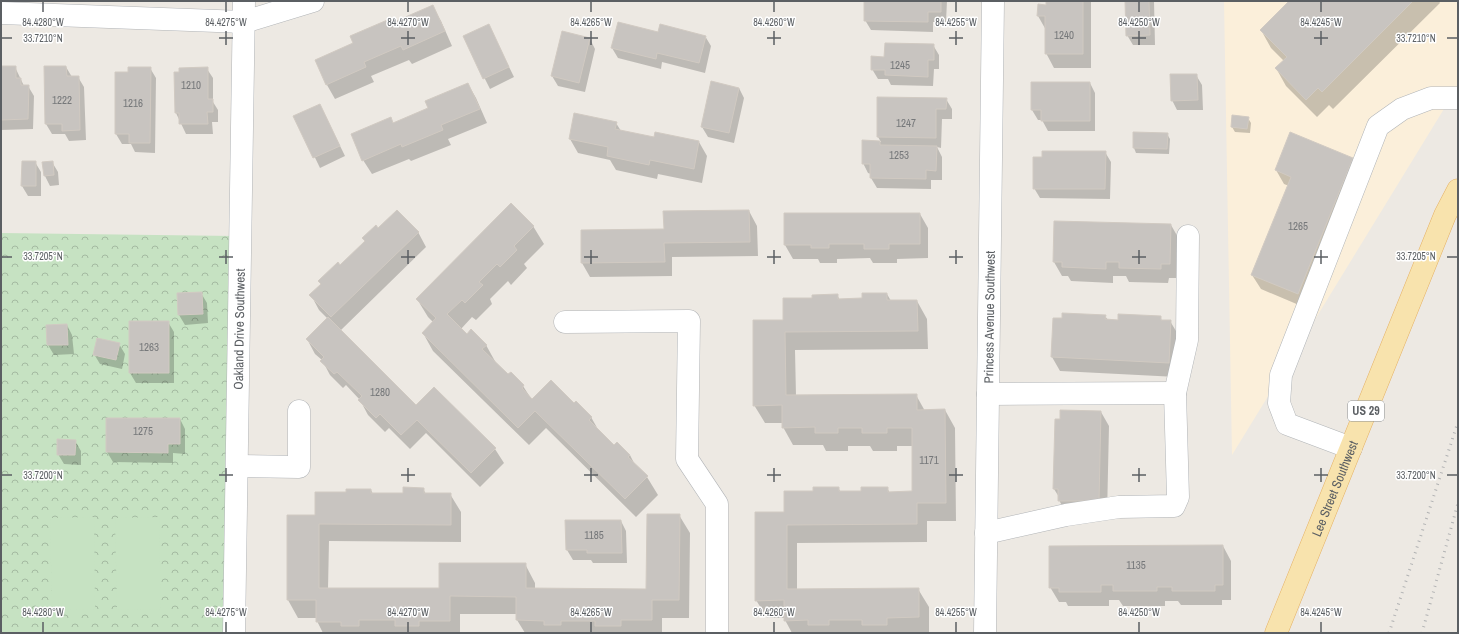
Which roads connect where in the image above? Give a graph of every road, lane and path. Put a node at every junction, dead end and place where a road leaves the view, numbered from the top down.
1 (313, 1) edge
2 (993, 1) edge
3 (244, 12) edge
4 (1, 13) edge
5 (1458, 98) edge
6 (1458, 190) edge
7 (1188, 236) dead end
8 (565, 322) dead end
9 (988, 394) junction
10 (1175, 394) junction
11 (299, 411) dead end
12 (1351, 448) junction
13 (237, 466) junction
14 (986, 533) junction
15 (234, 633) edge
16 (717, 633) edge
17 (985, 633) edge
18 (1276, 633) edge

1 - 3 street
2 - 9 street, Princess Avenue Southwest
3 - 4 street
3 - 13 street, Oakland Drive Southwest
5 - 12 street
6 - 12 main road, Lee Street Southwest / US 29
7 - 10 street
8 - 16 street
9 - 10 street
9 - 14 street, Princess Avenue Southwest
10 - 14 street
11 - 13 street
12 - 18 main road, Lee Street Southwest / US 29
13 - 15 street, Oakland Drive Southwest
14 - 17 street, Princess Avenue Southwest

